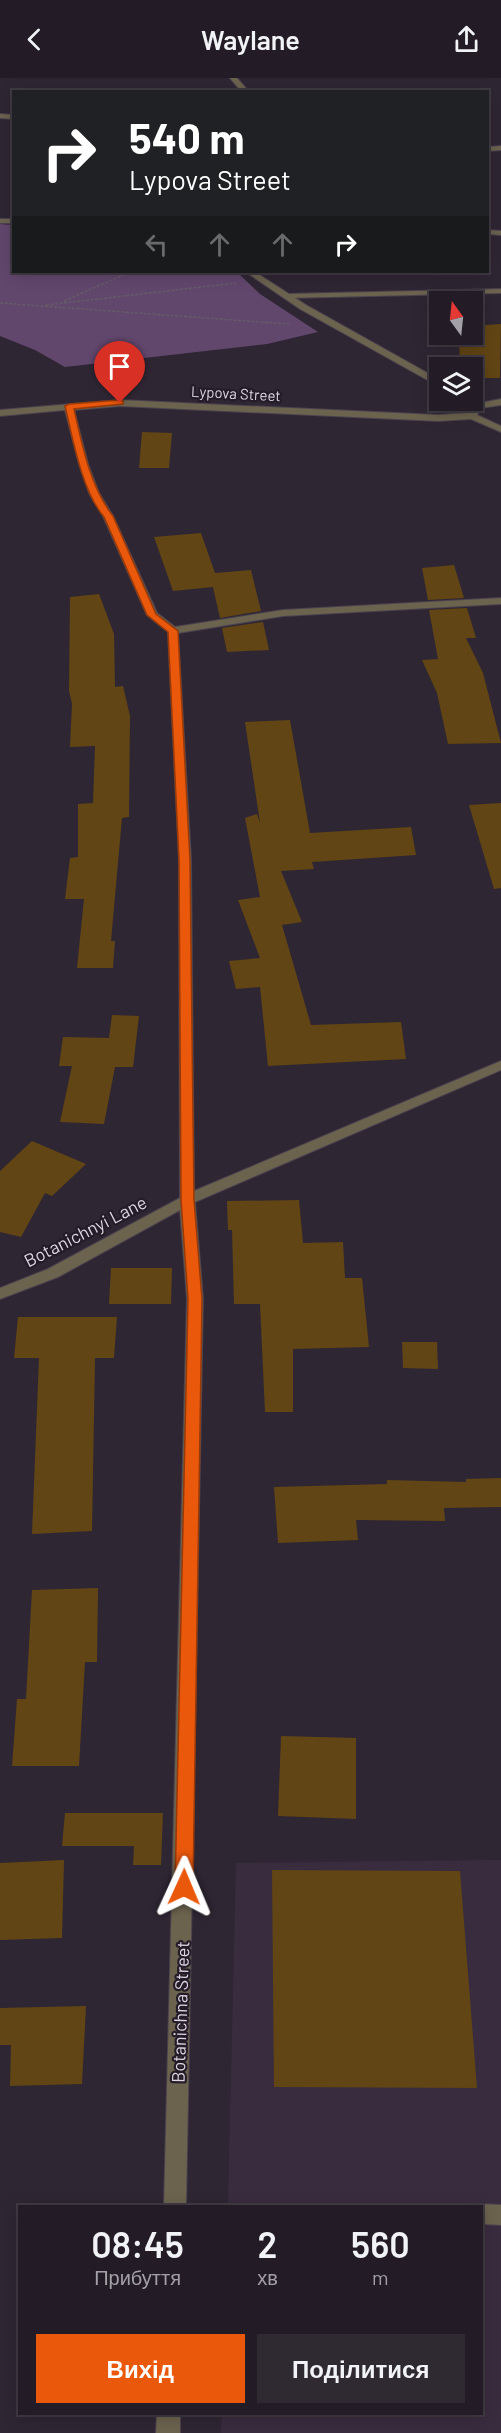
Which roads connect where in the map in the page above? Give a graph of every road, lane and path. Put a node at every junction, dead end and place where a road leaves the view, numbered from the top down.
1 (233, 78) edge
2 (244, 90) edge
3 (128, 273) edge
4 (251, 273) edge
5 (261, 280) junction
6 (501, 291) edge
7 (287, 296) junction
8 (0, 303) edge
9 (60, 303) junction
10 (37, 306) junction
11 (339, 328) junction
12 (429, 378) edge
13 (501, 402) edge
14 (483, 405) edge
15 (69, 406) junction
16 (475, 411) edge
17 (0, 413) edge
18 (472, 416) junction
19 (501, 429) edge
20 (499, 604) edge
21 (173, 631) junction
22 (501, 1065) edge
23 (188, 1200) junction
24 (0, 1294) edge
25 (175, 2205) edge
26 (483, 2214) edge
27 (501, 2215) edge
28 (169, 2415) edge
29 (168, 2433) edge

1 - 2 street
3 - 9 path
4 - 5 street
5 - 7 street
5 - 9 path
6 - 7 lane
7 - 11 street
8 - 10 path
9 - 10 path
10 - 11 path
11 - 12 street
13 - 14 street
15 - 17 street, Lypova Street
15 - 18 street, Lypova Street
15 - 21 street
16 - 18 street
18 - 19 street, Lypova Street
20 - 21 street
21 - 23 street, Botanichna Street
22 - 23 street, Botanichnyi Lane
23 - 24 street, Botanichnyi Lane
23 - 25 street, Botanichna Street
26 - 27 lane
28 - 29 street

